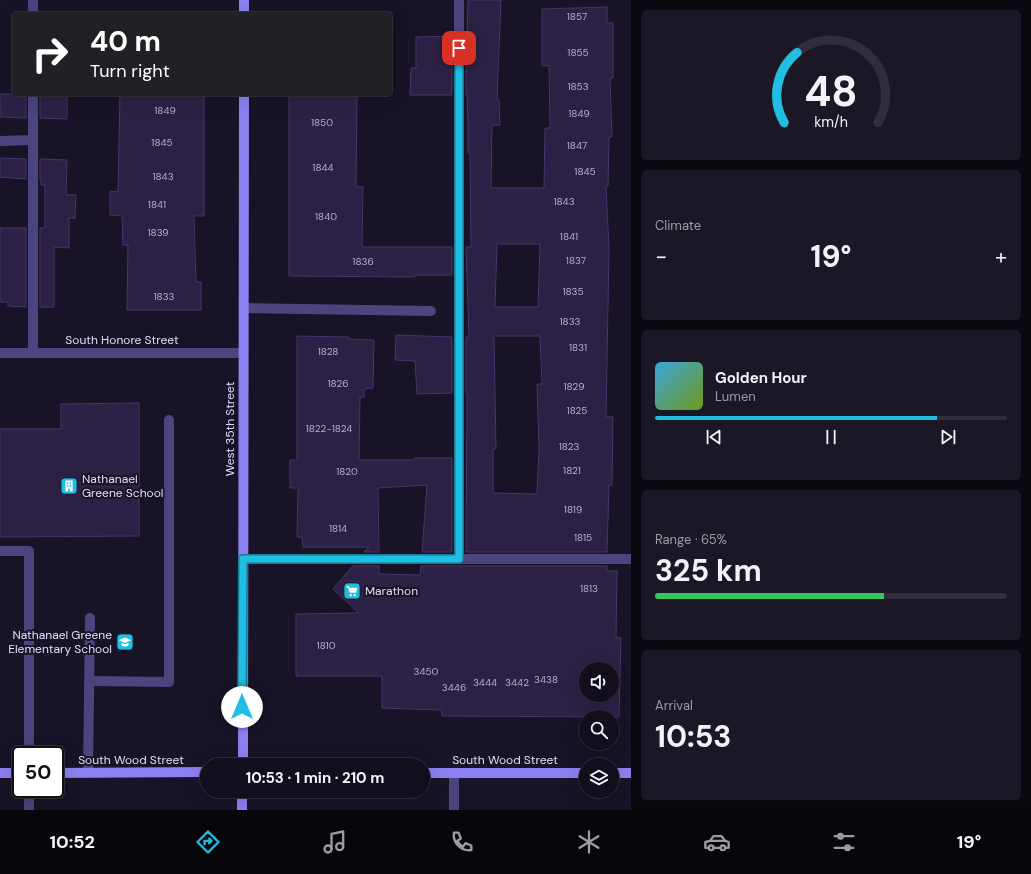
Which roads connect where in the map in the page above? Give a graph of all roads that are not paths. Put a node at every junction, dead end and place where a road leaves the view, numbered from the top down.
1 (33, 0) edge
2 (244, 0) edge
3 (459, 0) edge
4 (33, 12) edge
5 (244, 12) edge
6 (33, 96) edge
7 (244, 96) edge
8 (33, 140) junction
9 (0, 141) edge
10 (244, 308) junction
11 (431, 311) dead end
12 (0, 353) edge
13 (33, 353) junction
14 (243, 353) junction
15 (169, 420) dead end
16 (0, 551) edge
17 (243, 559) junction
18 (459, 559) junction
19 (631, 559) edge
20 (90, 618) dead end
21 (89, 681) junction
22 (29, 746) edge
23 (242, 758) edge
24 (200, 772) edge
25 (0, 773) edge
26 (12, 773) edge
27 (64, 773) edge
28 (88, 773) junction
29 (430, 773) edge
30 (454, 773) junction
31 (579, 773) edge
32 (619, 773) edge
33 (631, 773) edge
34 (29, 798) edge
35 (242, 798) edge
36 (29, 810) edge
37 (242, 810) edge
38 (454, 810) edge

1 - 4 street
2 - 5 main road
3 - 18 street
6 - 8 street
7 - 10 main road, West 35th Street
8 - 9 street
8 - 13 street
10 - 11 street
10 - 14 main road, West 35th Street
12 - 13 street, South Honore Street
13 - 14 street, South Honore Street
14 - 17 main road, West 35th Street
15 - 21 street
16 - 22 street
17 - 18 street
17 - 23 main road, West 35th Street
18 - 19 street
20 - 21 street
21 - 28 street
24 - 28 main road, South Wood Street
25 - 26 main road
27 - 28 main road, South Wood Street
29 - 30 main road, South Wood Street
30 - 31 main road, South Wood Street
30 - 38 street
32 - 33 main road
34 - 36 street
35 - 37 main road

